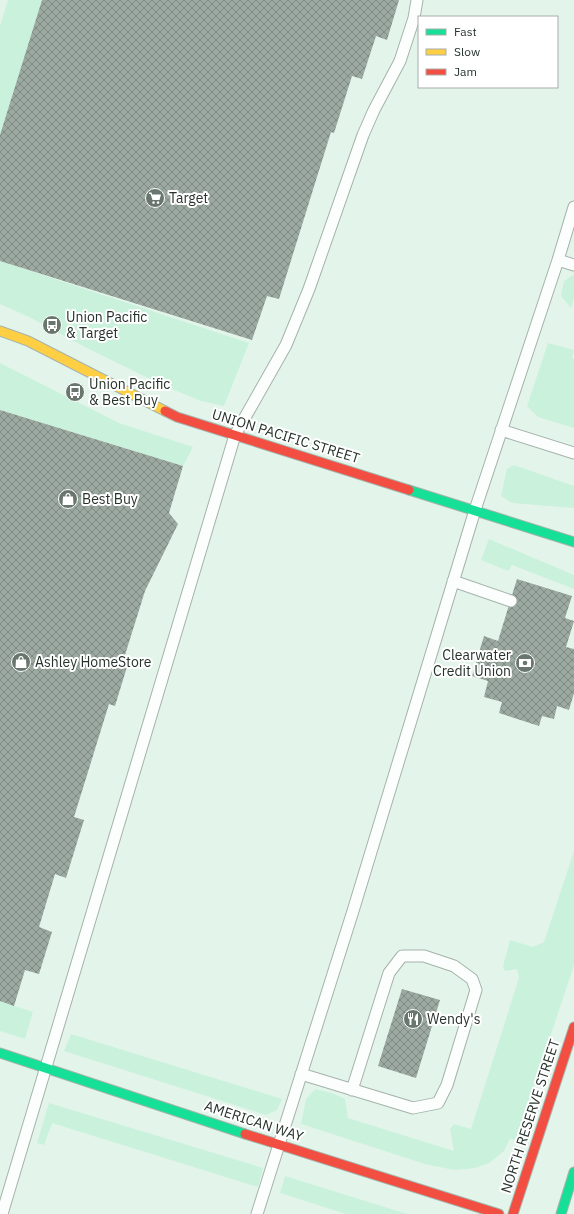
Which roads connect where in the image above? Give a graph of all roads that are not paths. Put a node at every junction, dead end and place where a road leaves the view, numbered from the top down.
1 (417, 0) edge
2 (574, 207) edge
3 (558, 260) junction
4 (574, 265) edge
5 (0, 331) edge
6 (501, 430) junction
7 (235, 436) junction
8 (574, 453) edge
9 (475, 510) junction
10 (574, 542) edge
11 (453, 581) junction
12 (511, 601) dead end
13 (574, 1026) edge
14 (0, 1053) edge
15 (46, 1067) junction
16 (301, 1074) junction
17 (352, 1090) junction
18 (279, 1145) junction
19 (574, 1172) edge
20 (2, 1214) edge
21 (257, 1214) edge
22 (499, 1214) edge
23 (513, 1214) edge
24 (561, 1214) edge

1 - 7 lane
2 - 3 lane
3 - 4 lane
3 - 6 lane
5 - 7 main road, UNION PACIFIC STREET
6 - 8 lane
6 - 9 lane
7 - 9 main road, UNION PACIFIC STREET
7 - 15 lane
9 - 10 main road, UNION PACIFIC STREET
9 - 11 lane
11 - 12 lane
11 - 16 lane
13 - 23 main road, NORTH RESERVE STREET
14 - 15 main road, AMERICAN WAY
15 - 18 main road, AMERICAN WAY
15 - 20 lane
16 - 17 lane
16 - 18 lane
17 - 17 lane
18 - 21 lane
18 - 22 main road, AMERICAN WAY
19 - 24 main road

